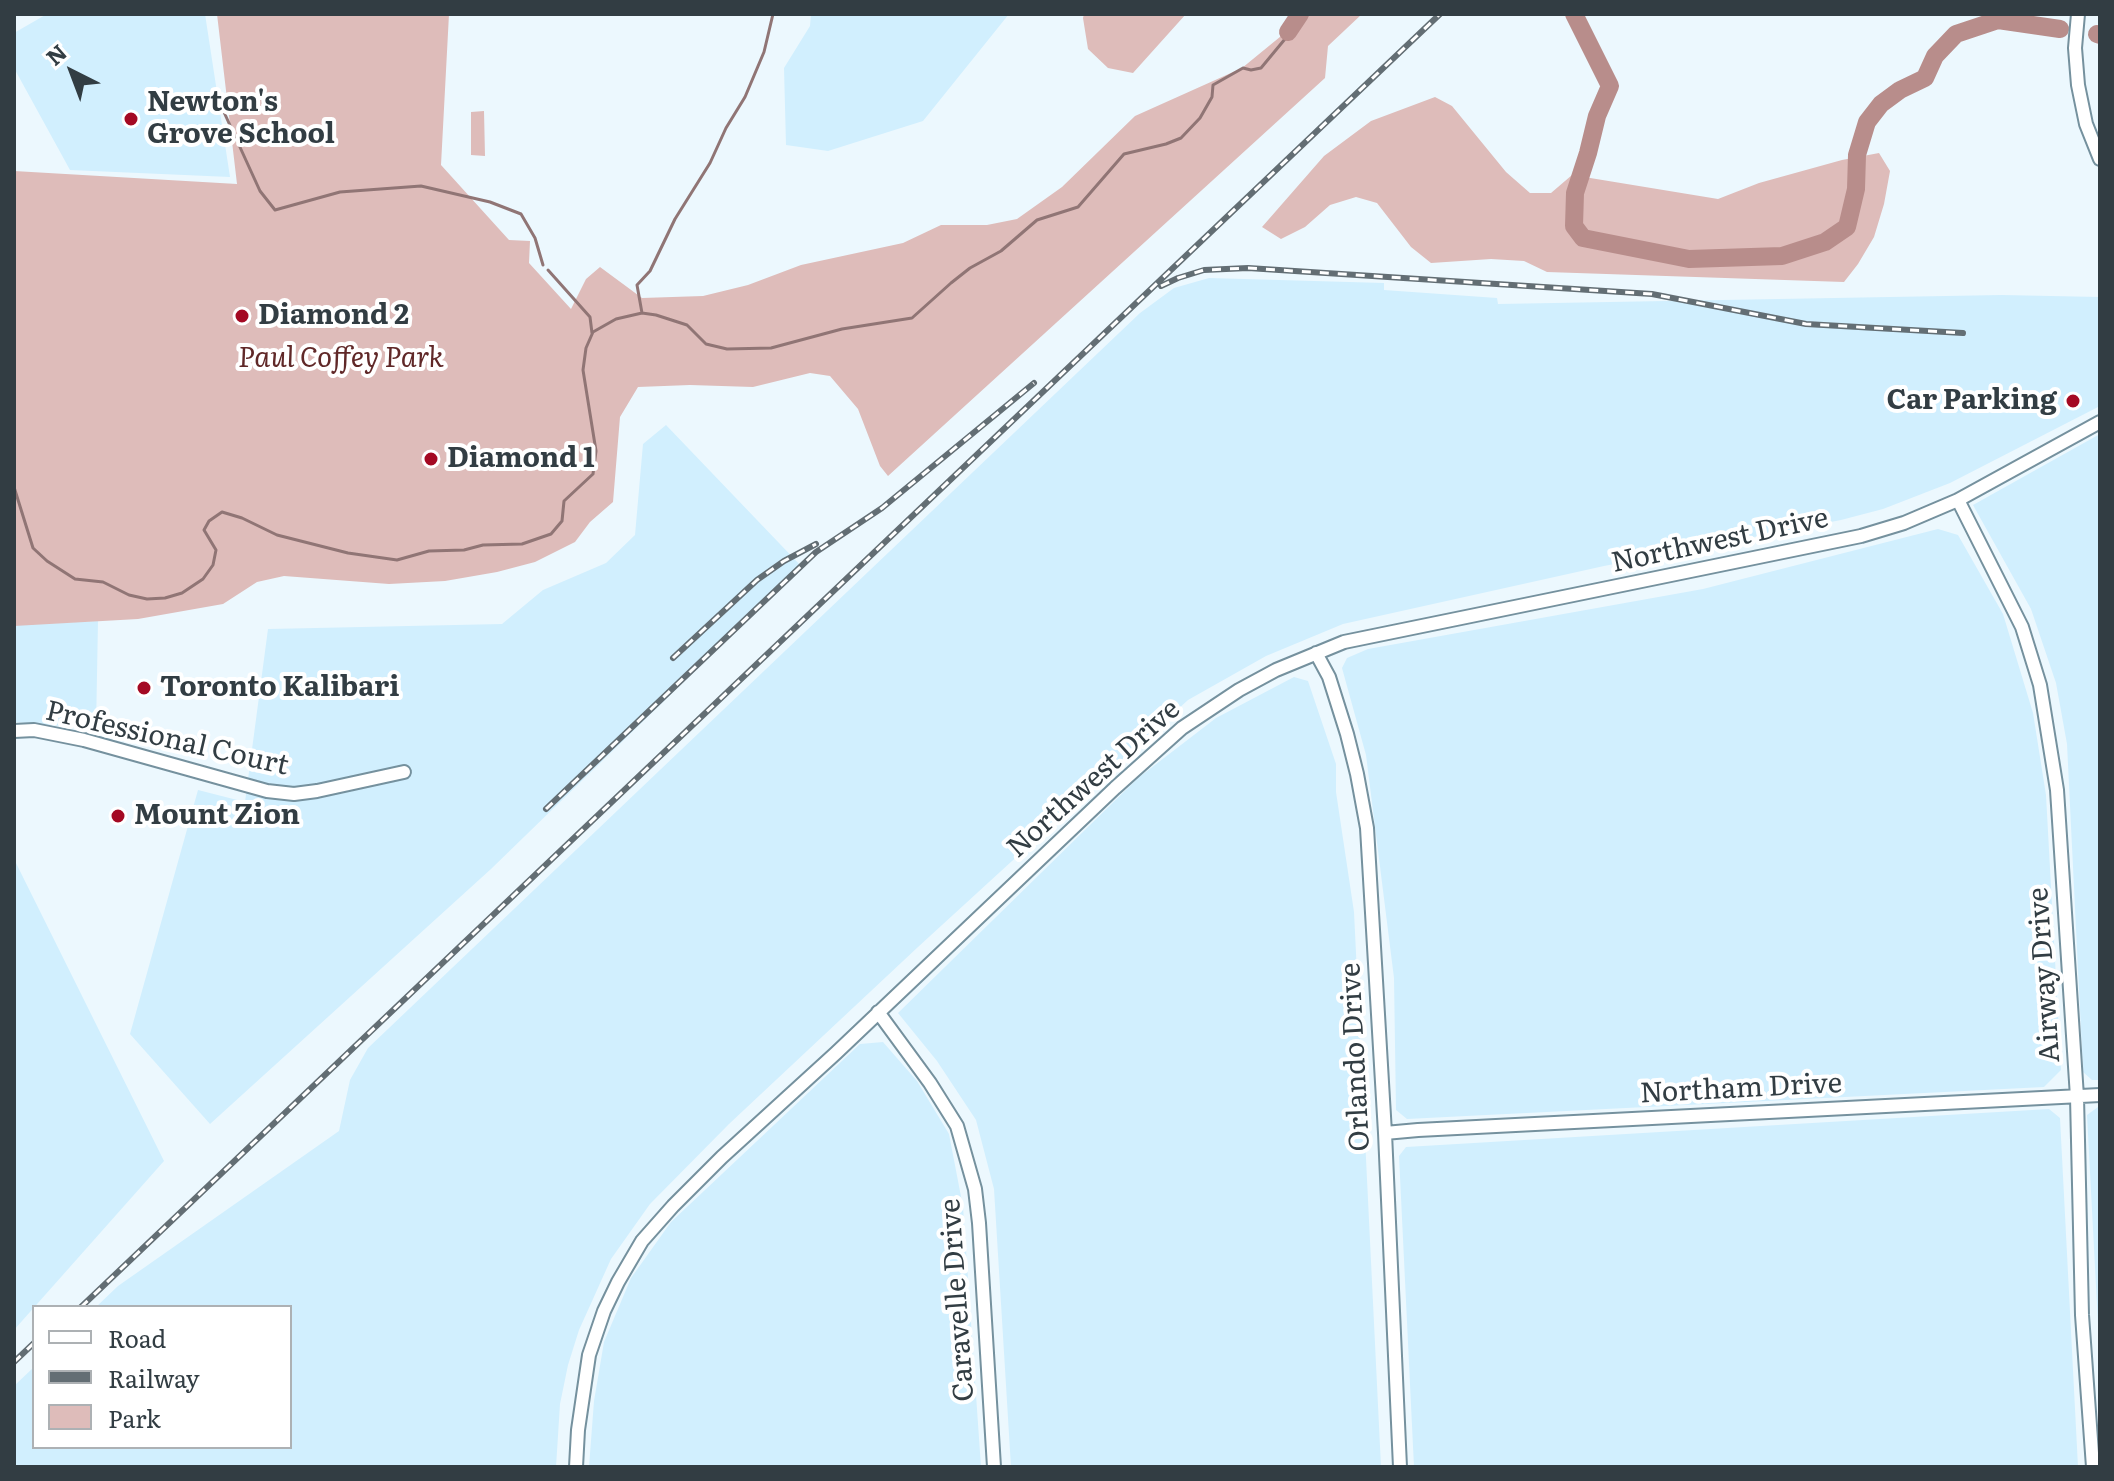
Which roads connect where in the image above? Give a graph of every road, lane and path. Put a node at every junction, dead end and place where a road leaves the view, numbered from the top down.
1 (2078, 14) edge
2 (2100, 159) edge
3 (2100, 422) edge
4 (1958, 500) junction
5 (1316, 653) junction
6 (14, 731) edge
7 (404, 772) dead end
8 (878, 1012) junction
9 (2100, 1095) edge
10 (2077, 1097) junction
11 (1385, 1133) junction
12 (576, 1467) edge
13 (994, 1467) edge
14 (1400, 1467) edge
15 (2093, 1467) edge

1 - 2 street
3 - 4 street, Northwest Drive
4 - 5 street, Northwest Drive
4 - 10 street, Airway Drive
5 - 8 street, Northwest Drive
5 - 11 street, Orlando Drive
6 - 7 street, Professional Court
8 - 12 street, Northwest Drive
8 - 13 street, Caravelle Drive
9 - 10 street, Northam Drive
10 - 11 street, Northam Drive
10 - 15 street, Airway Drive
11 - 14 street, Orlando Drive

